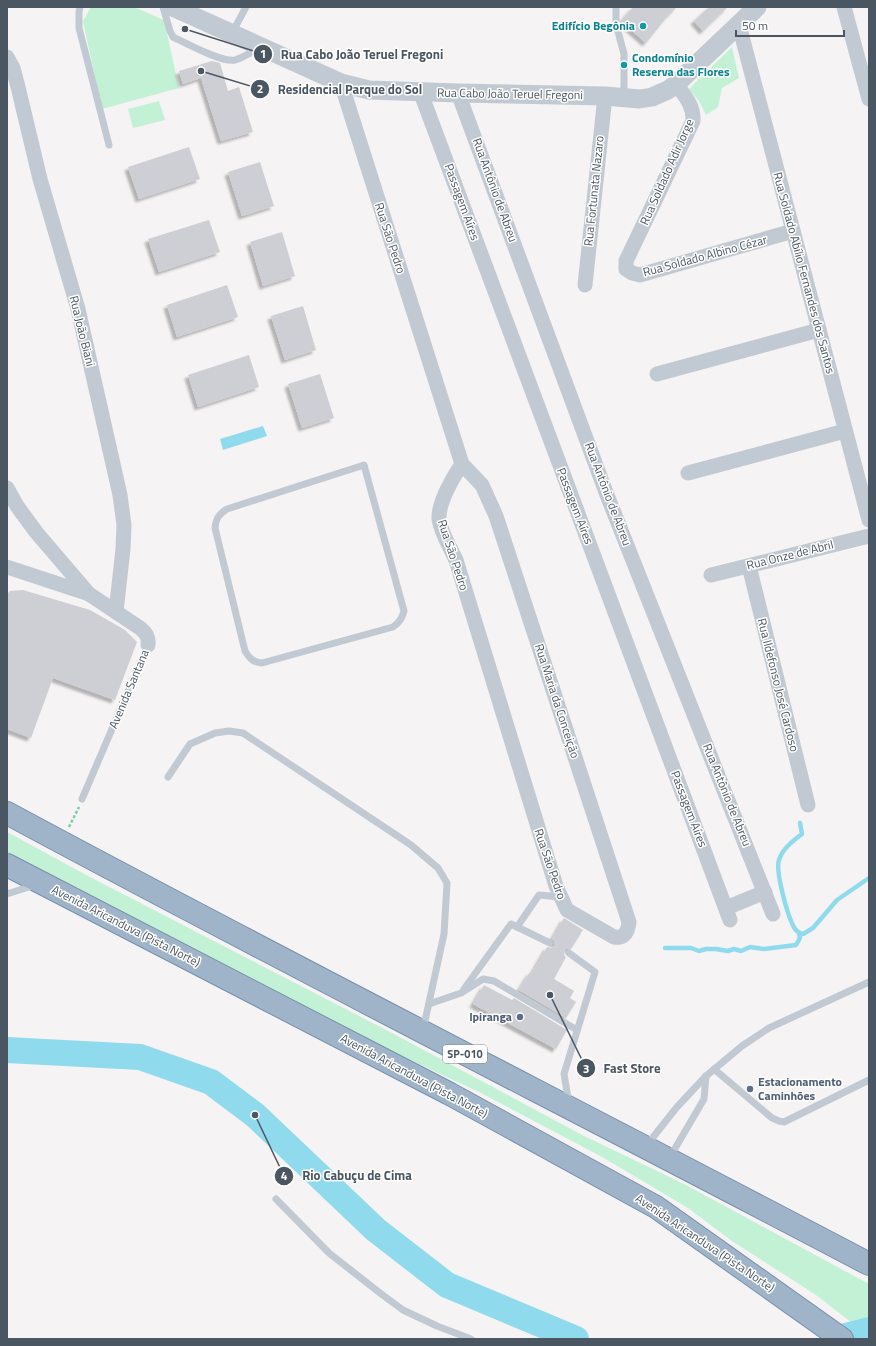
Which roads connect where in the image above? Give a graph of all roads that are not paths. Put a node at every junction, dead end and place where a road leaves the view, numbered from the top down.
1 (80, 7) edge
2 (164, 7) edge
3 (173, 7) edge
4 (246, 7) edge
5 (616, 7) edge
6 (757, 7) edge
7 (844, 7) edge
8 (739, 25) junction
9 (232, 34) junction
10 (262, 47) junction
11 (7, 57) edge
12 (340, 82) junction
13 (676, 84) junction
14 (420, 91) junction
15 (458, 93) junction
16 (605, 96) junction
17 (624, 98) junction
18 (869, 99) edge
19 (109, 145) dead end
20 (793, 231) junction
21 (626, 261) joint
22 (585, 285) dead end
23 (819, 330) junction
24 (657, 374) dead end
25 (846, 431) junction
26 (462, 464) junction
27 (688, 473) dead end
28 (7, 488) edge
29 (869, 520) edge
30 (215, 528) joint
31 (869, 536) edge
32 (748, 566) junction
33 (7, 567) edge
34 (711, 575) dead end
35 (89, 594) junction
36 (116, 612) junction
37 (148, 645) joint
38 (168, 777) dead end
39 (82, 799) road end
40 (808, 805) dead end
41 (7, 813) edge
42 (7, 865) edge
43 (42, 883) junction
44 (765, 892) junction
45 (7, 894) edge
46 (560, 897) junction
47 (774, 914) dead end
48 (517, 927) junction
49 (614, 938) joint
50 (550, 943) dead end
51 (569, 953) dead end
52 (869, 982) edge
53 (461, 992) junction
54 (429, 1004) junction
55 (578, 1030) junction
56 (423, 1032) junction
57 (714, 1069) junction
58 (706, 1076) junction
59 (869, 1080) edge
60 (570, 1109) junction
61 (646, 1147) junction
62 (669, 1159) junction
63 (276, 1200) dead end
64 (869, 1264) edge
65 (471, 1339) edge
66 (842, 1339) edge

1 - 19 lane
2 - 10 lane
3 - 9 street, Rua Cabo João Teruel Fregoni
4 - 9 lane
5 - 17 lane
6 - 8 street, Rua Cabo João Teruel Fregoni
7 - 18 street
8 - 13 street, Rua Cabo João Teruel Fregoni
8 - 20 street, Rua Soldado Abílio Fernandes dos Santos
9 - 10 street, Rua Cabo João Teruel Fregoni
10 - 12 street, Rua Cabo João Teruel Fregoni
11 - 36 street, Rua João Biani
12 - 14 street, Rua Cabo João Teruel Fregoni
12 - 26 street, Rua São Pedro
13 - 17 street, Rua Cabo João Teruel Fregoni
13 - 21 street, Rua Soldado Adir Jorge
14 - 15 street, Rua Cabo João Teruel Fregoni
14 - 44 street, Passagem Aíres
15 - 16 street, Rua Cabo João Teruel Fregoni
15 - 44 street, Rua Antônio de Abreu
16 - 17 street, Rua Cabo João Teruel Fregoni
16 - 22 street, Rua Fortunata Nazaro
20 - 21 street, Rua Soldado Albino Cézar
20 - 23 street, Rua Soldado Abílio Fernandes dos Santos
23 - 24 street
23 - 25 street, Rua Soldado Abílio Fernandes dos Santos
25 - 27 street
25 - 29 street, Rua Soldado Abílio Fernandes dos Santos
26 - 46 street, Rua São Pedro
26 - 49 street, Rua Maria da Conceição
28 - 35 street, Avenida Santana
30 - 30 lane
31 - 32 street, Rua Onze de Abril
32 - 34 street, Rua Onze de Abril
32 - 40 street, Rua Ildefonso José Cardoso
33 - 35 street
35 - 36 street, Avenida Santana
36 - 37 street, Avenida Santana
37 - 39 lane, Avenida Santana
38 - 54 lane
41 - 56 highway, SP-010
42 - 43 highway, Avenida Aricanduva (Pista Norte)
43 - 45 lane
43 - 66 highway, Avenida Aricanduva (Pista Norte)
44 - 47 street, Rua Antônio de Abreu
46 - 48 lane
46 - 49 street, Rua São Pedro
48 - 50 lane
48 - 53 lane
51 - 55 lane
52 - 57 lane
53 - 54 lane
53 - 55 lane
54 - 56 lane
55 - 60 lane
56 - 60 highway, SP-010
57 - 58 lane
57 - 59 lane
58 - 61 lane
58 - 62 lane
60 - 61 highway, SP-010
61 - 62 highway, SP-010
62 - 64 highway, SP-010
63 - 65 lane

